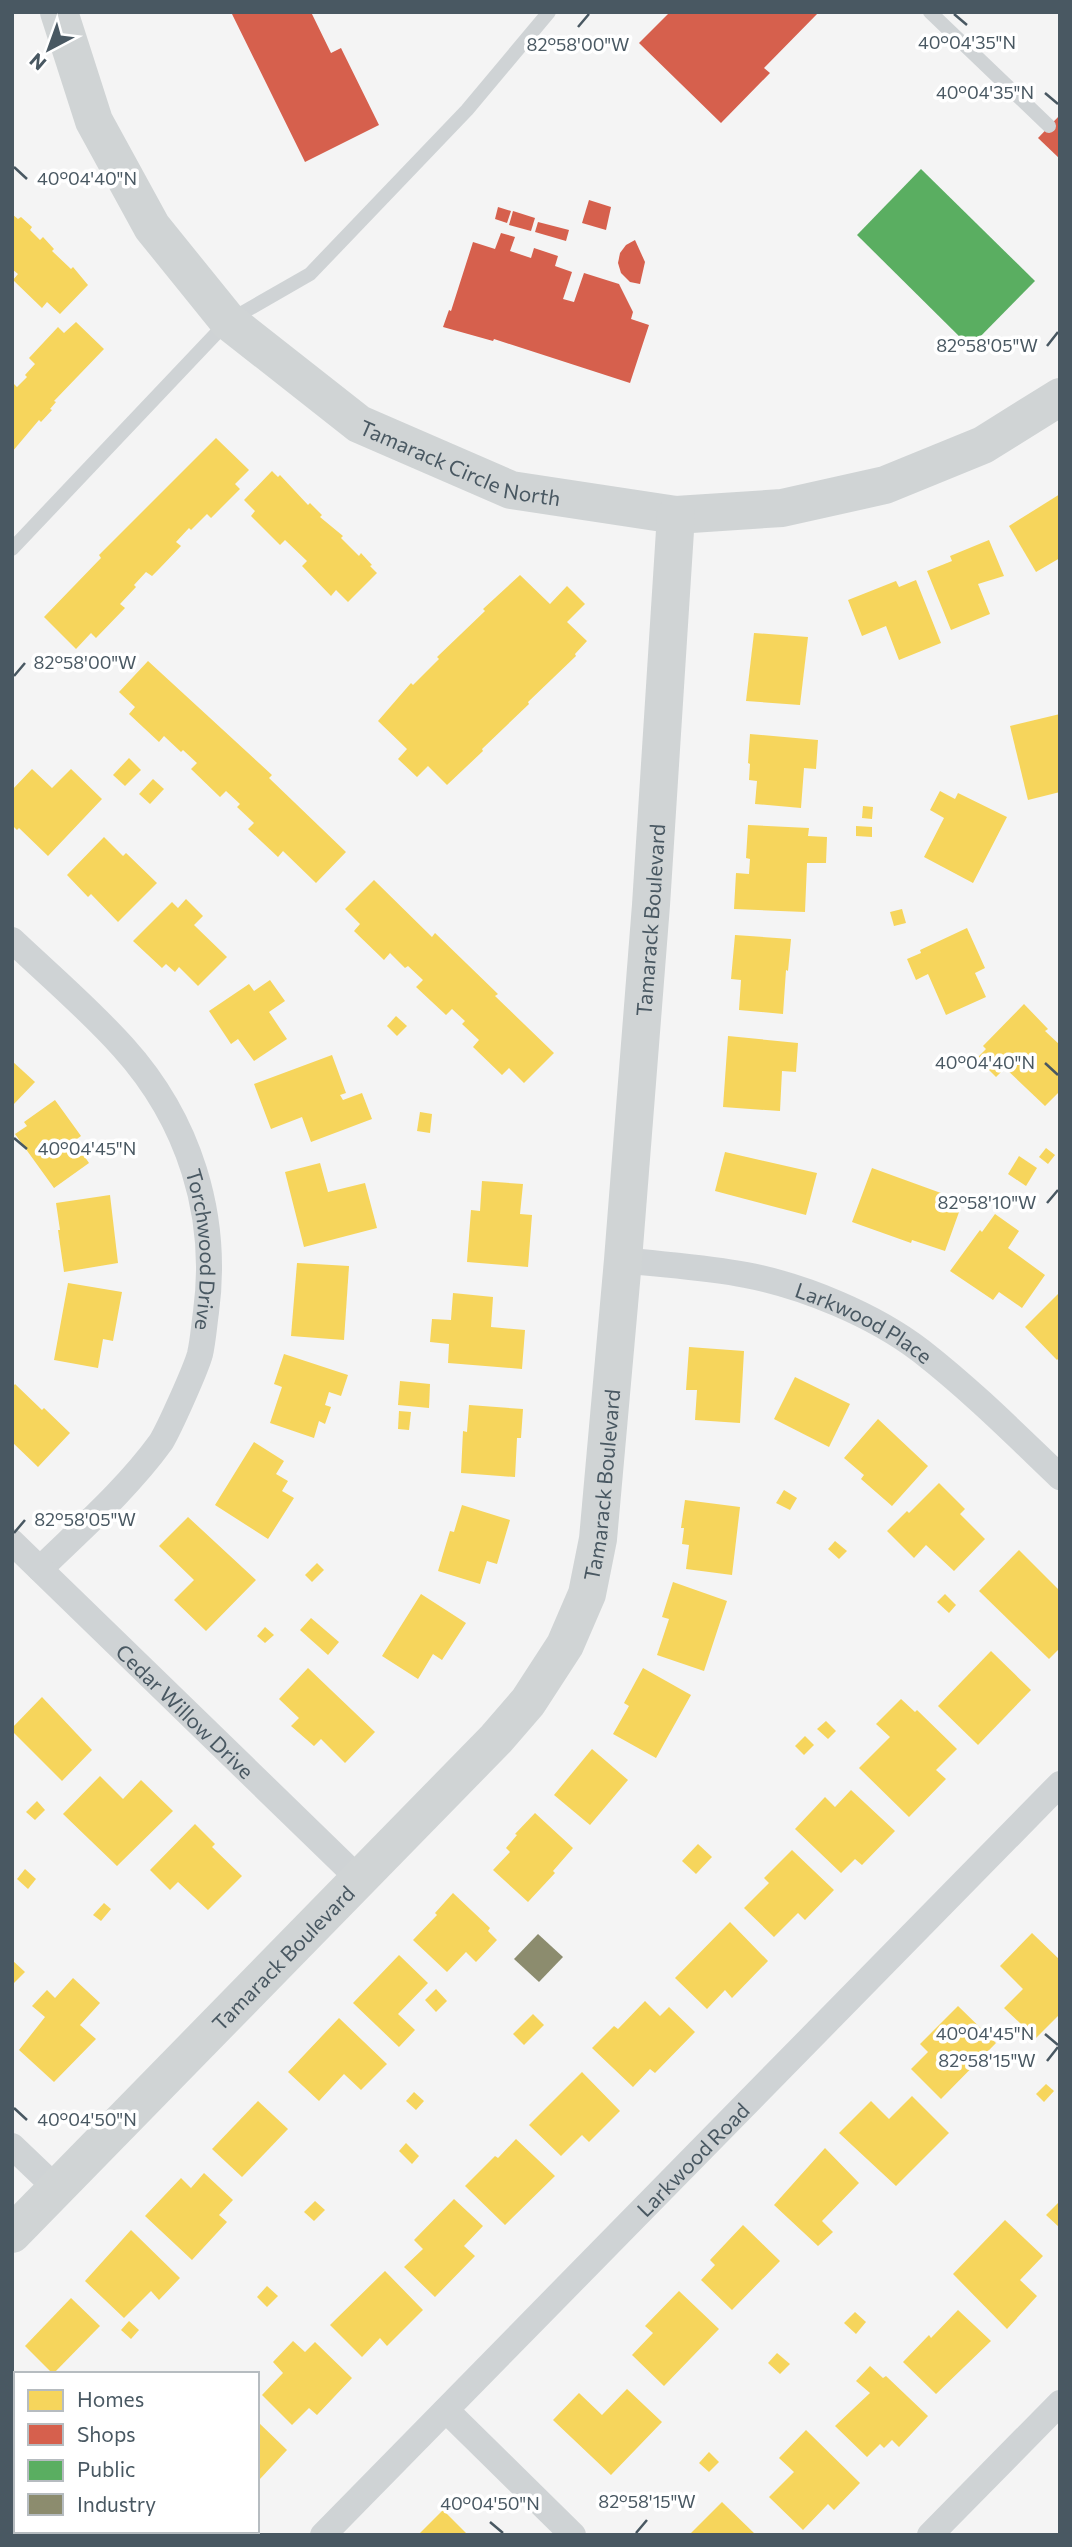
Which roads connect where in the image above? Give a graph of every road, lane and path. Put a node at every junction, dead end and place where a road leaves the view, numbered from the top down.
1 (59, 12) edge
2 (549, 12) edge
3 (930, 12) edge
4 (1048, 126) dead end
5 (228, 321) junction
6 (1060, 397) edge
7 (676, 515) junction
8 (12, 549) edge
9 (12, 940) edge
10 (624, 1260) junction
11 (1060, 1477) edge
12 (12, 1542) edge
13 (40, 1569) junction
14 (1060, 1784) edge
15 (359, 1879) junction
16 (12, 2146) edge
17 (56, 2188) junction
18 (12, 2234) edge
19 (1060, 2403) edge
20 (446, 2410) junction
21 (323, 2535) edge
22 (573, 2535) edge
23 (930, 2535) edge

1 - 5 street, Tamarack Circle North
2 - 5 lane
3 - 4 lane
5 - 7 street, Tamarack Circle North
5 - 8 lane
6 - 7 street, Tamarack Circle North
7 - 10 street, Tamarack Boulevard
9 - 13 street, Torchwood Drive
10 - 11 street, Larkwood Place
10 - 15 street, Tamarack Boulevard
12 - 13 street, Cedar Willow Drive
13 - 15 street, Cedar Willow Drive
14 - 20 street, Larkwood Road
15 - 17 street, Tamarack Boulevard
16 - 17 street
17 - 18 street, Tamarack Boulevard
19 - 23 street
20 - 21 street, Larkwood Road
20 - 22 street

